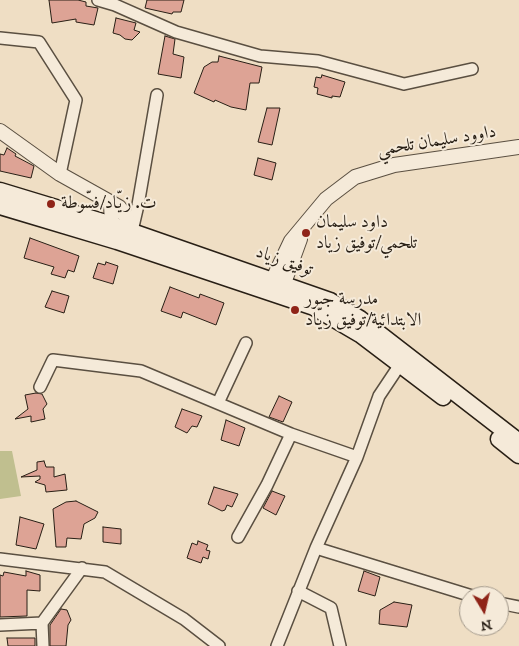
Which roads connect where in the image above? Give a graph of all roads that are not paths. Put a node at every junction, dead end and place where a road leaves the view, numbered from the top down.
1 (98, 0) edge
2 (0, 38) edge
3 (472, 69) dead end
4 (157, 95) dead end
5 (0, 131) edge
6 (519, 147) edge
7 (60, 174) junction
8 (0, 191) edge
9 (112, 204) junction
10 (0, 206) edge
11 (112, 224) junction
12 (132, 231) junction
13 (117, 241) junction
14 (277, 285) junction
15 (246, 343) dead end
16 (404, 360) junction
17 (40, 387) dead end
18 (218, 403) junction
19 (291, 434) junction
20 (519, 442) edge
21 (519, 455) edge
22 (357, 457) junction
23 (238, 537) dead end
24 (316, 548) junction
25 (0, 559) edge
26 (82, 568) junction
27 (298, 591) junction
28 (459, 592) edge
29 (42, 623) junction
30 (0, 625) edge
31 (43, 646) edge
32 (219, 646) edge
33 (277, 646) edge
34 (340, 646) edge

1 - 3 street
2 - 7 street
4 - 12 street
5 - 7 street
6 - 14 street, داوود سليمان تلحمي
7 - 9 street
8 - 11 main road, توفيق زياد
9 - 11 street
9 - 12 street
10 - 13 main road, توفيق زياد
11 - 12 main road, توفيق زياد
11 - 13 street
12 - 13 street
12 - 14 main road, توفيق زياد
13 - 14 main road, توفيق زياد
14 - 16 main road, توفيق زياد
15 - 18 street
16 - 20 main road, توفيق زياد
16 - 21 main road, توفيق زياد
16 - 22 street
17 - 18 street
18 - 19 street
19 - 22 street
19 - 23 street
22 - 24 street
24 - 27 street
24 - 28 street
25 - 26 street
26 - 29 street
26 - 32 street
27 - 33 street
27 - 34 street
29 - 30 street
29 - 31 street

